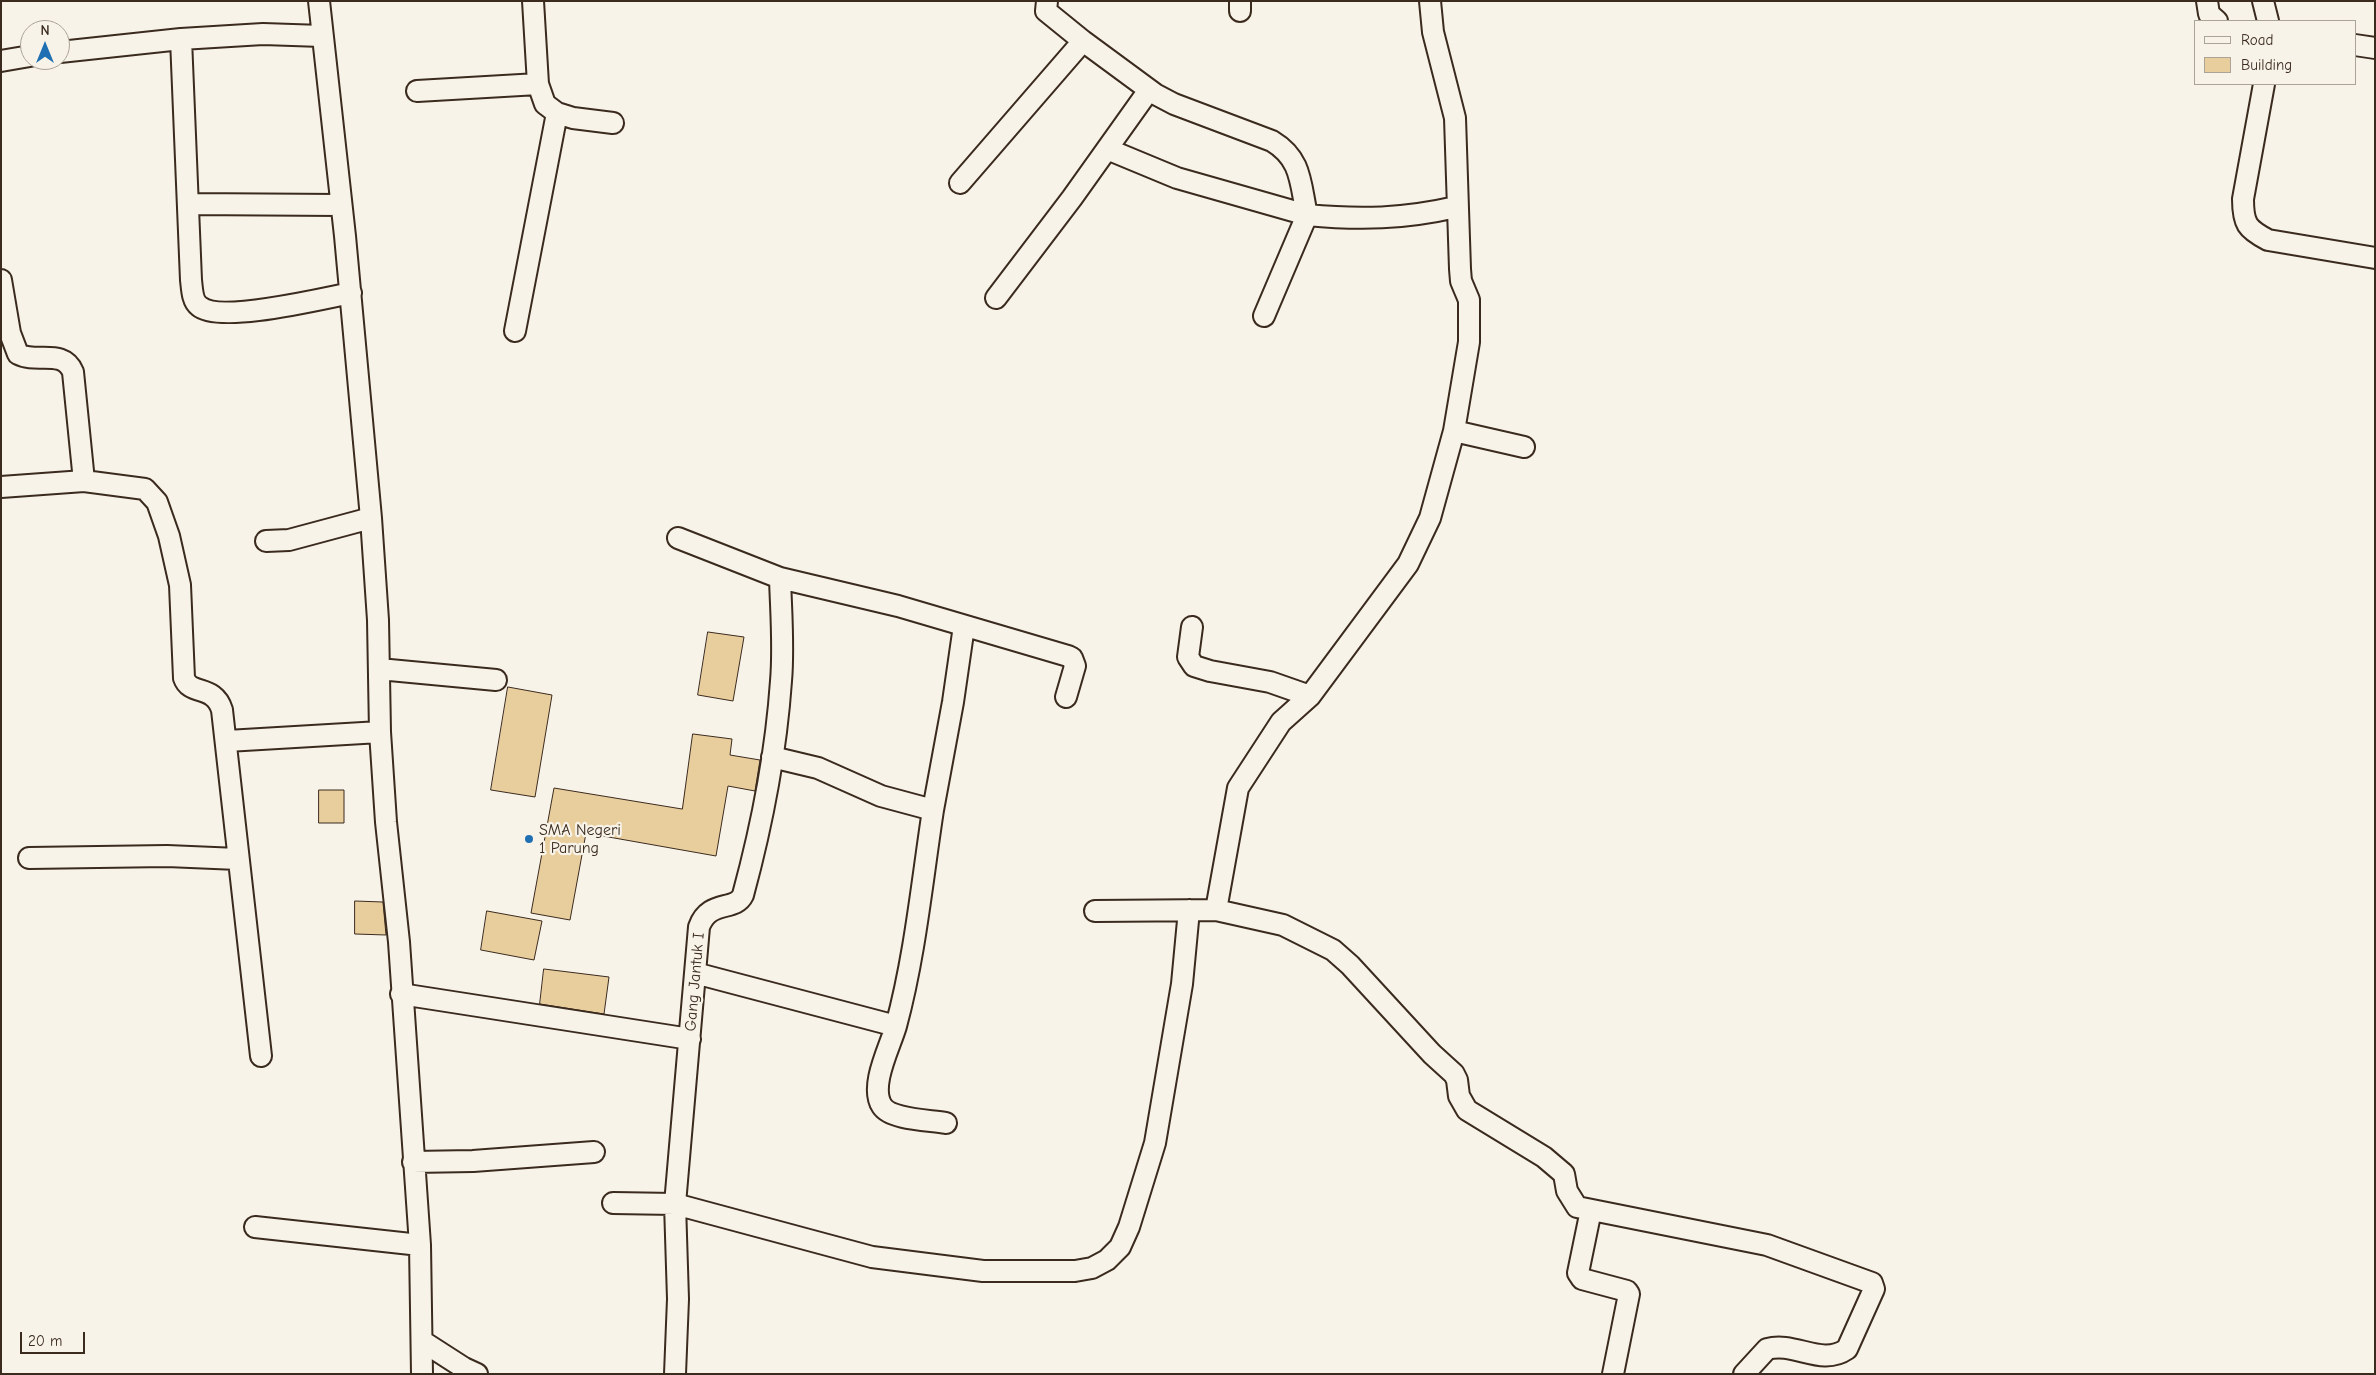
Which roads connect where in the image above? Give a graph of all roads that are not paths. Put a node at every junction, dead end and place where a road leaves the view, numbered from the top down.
1 (319, 1) edge
2 (534, 1) edge
3 (1047, 1) edge
4 (1430, 1) edge
5 (2207, 1) edge
6 (2262, 1) edge
7 (2216, 20) edge
8 (2268, 20) edge
9 (322, 36) junction
10 (181, 39) junction
11 (1083, 41) junction
12 (2356, 45) edge
13 (2375, 48) edge
14 (70, 51) edge
15 (20, 58) edge
16 (1, 61) edge
17 (538, 84) junction
18 (2264, 85) edge
19 (1150, 90) junction
20 (417, 91) dead end
21 (557, 113) junction
22 (613, 123) dead end
23 (1107, 149) junction
24 (960, 182) dead end
25 (188, 204) junction
26 (340, 204) junction
27 (1456, 207) junction
28 (1307, 215) junction
29 (2375, 258) edge
30 (1, 280) edge
31 (351, 293) junction
32 (996, 298) dead end
33 (1264, 316) dead end
34 (515, 331) dead end
35 (1454, 431) junction
36 (1524, 447) dead end
37 (84, 481) junction
38 (1, 487) edge
39 (371, 518) junction
40 (678, 538) dead end
41 (266, 541) dead end
42 (780, 578) junction
43 (964, 626) junction
44 (1192, 627) dead end
45 (379, 668) junction
46 (496, 680) dead end
47 (1310, 696) junction
48 (1066, 697) dead end
49 (380, 732) junction
50 (227, 741) junction
51 (772, 757) junction
52 (934, 810) junction
53 (29, 858) dead end
54 (238, 859) junction
55 (1189, 910) junction
56 (1216, 910) junction
57 (1095, 911) dead end
58 (695, 973) junction
59 (402, 994) junction
60 (896, 1026) junction
61 (690, 1039) junction
62 (261, 1056) dead end
63 (946, 1123) dead end
64 (594, 1152) dead end
65 (413, 1162) junction
66 (613, 1202) dead end
67 (675, 1204) junction
68 (1591, 1210) junction
69 (255, 1227) dead end
70 (420, 1245) junction
71 (422, 1341) junction
72 (422, 1374) edge
73 (477, 1374) edge
74 (675, 1374) edge
75 (1614, 1374) edge
76 (1744, 1374) edge

1 - 9 street
2 - 17 street
3 - 11 street
4 - 27 street
5 - 7 street
6 - 8 street
9 - 10 street
9 - 26 street
10 - 14 street
10 - 25 street
11 - 19 street
11 - 24 street
12 - 13 street
15 - 16 street
17 - 20 street
17 - 21 street
18 - 29 street
19 - 23 street
19 - 28 street
21 - 22 street
21 - 34 street
23 - 28 street
23 - 32 street
25 - 26 street
25 - 31 street
26 - 31 street
27 - 28 street
27 - 35 street
28 - 33 street
30 - 37 street
31 - 39 street
35 - 36 street
35 - 47 street
37 - 38 street
37 - 50 street
39 - 41 street
39 - 45 street
40 - 42 street
42 - 43 street
42 - 51 street, Gang Jantuk I
43 - 48 street
43 - 52 street
44 - 47 street
45 - 46 street
45 - 49 street
47 - 56 street
49 - 50 street
49 - 59 street
50 - 54 street
51 - 52 street
51 - 58 street, Gang Jantuk I
52 - 60 street
53 - 54 street
54 - 62 street
55 - 56 street
55 - 57 street
55 - 67 street
56 - 68 street
58 - 60 street
58 - 61 street, Gang Jantuk I
59 - 61 street
59 - 65 street
60 - 63 street
61 - 67 street, Gang Jantuk I
64 - 65 street
65 - 70 street
66 - 67 street
67 - 74 street, Gang Jantuk I
68 - 75 street
68 - 76 street
69 - 70 street
70 - 71 street
71 - 72 street
71 - 73 street

